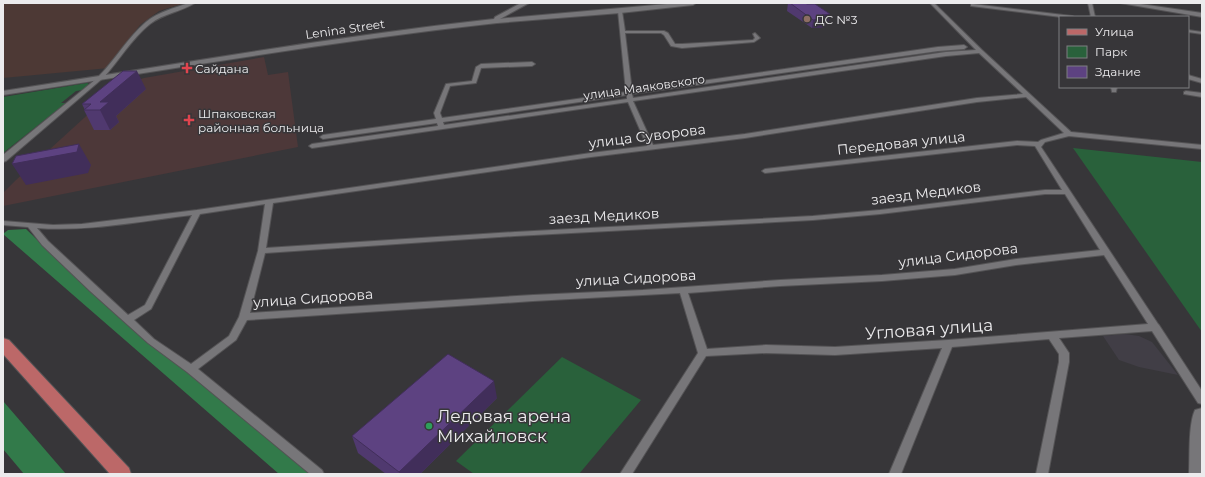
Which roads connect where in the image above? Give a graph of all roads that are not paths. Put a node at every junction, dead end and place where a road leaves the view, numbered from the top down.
1 (193, 3) edge
2 (526, 3) edge
3 (693, 3) edge
4 (932, 3) edge
5 (1090, 3) edge
6 (1123, 3) edge
7 (973, 5) dead end
8 (620, 11) junction
9 (505, 14) junction
10 (1202, 15) edge
11 (1064, 16) edge
12 (1093, 16) edge
13 (517, 19) junction
14 (497, 21) junction
15 (1189, 31) edge
16 (623, 32) junction
17 (1202, 33) edge
18 (755, 34) dead end
19 (978, 49) junction
20 (532, 64) dead end
21 (101, 77) junction
22 (1189, 77) edge
23 (1202, 81) edge
24 (3, 93) edge
25 (629, 93) junction
26 (1186, 93) dead end
27 (1028, 95) junction
28 (1202, 95) edge
29 (630, 100) junction
30 (439, 120) junction
31 (441, 127) junction
32 (1069, 134) junction
33 (323, 137) dead end
34 (1039, 144) junction
35 (312, 146) dead end
36 (1202, 147) edge
37 (651, 148) junction
38 (3, 159) edge
39 (765, 171) dead end
40 (1067, 192) junction
41 (269, 202) junction
42 (197, 212) junction
43 (3, 223) edge
44 (30, 226) junction
45 (262, 251) junction
46 (1105, 252) junction
47 (683, 290) junction
48 (244, 317) junction
49 (128, 320) junction
50 (1156, 328) junction
51 (1052, 336) junction
52 (3, 344) edge
53 (948, 344) junction
54 (703, 353) junction
55 (191, 369) junction
56 (1202, 400) edge
57 (1202, 412) edge
58 (122, 474) edge
59 (318, 474) edge
60 (626, 474) edge
61 (895, 474) edge
62 (1042, 474) edge
63 (1195, 474) edge

1 - 21 street
2 - 9 main road
3 - 8 street, Lenina Street
4 - 19 street
5 - 12 street
6 - 10 street
7 - 11 street
8 - 13 street, Lenina Street
8 - 16 street
9 - 13 street
9 - 14 main road
13 - 14 street, Lenina Street
14 - 21 main road, Lenina Street
15 - 17 street
16 - 18 street
16 - 25 street
19 - 25 street, улица Маяковского
19 - 27 street
19 - 29 street, улица Маяковского
20 - 30 street
21 - 24 main road, Lenina Street
21 - 38 street
22 - 23 street
25 - 29 street
25 - 30 street, улица Маяковского
26 - 28 street
27 - 32 street
27 - 37 street, улица Суворова
29 - 31 street, улица Маяковского
29 - 37 street
30 - 31 street
30 - 33 street, улица Маяковского
31 - 35 street, улица Маяковского
32 - 34 street
32 - 36 street
34 - 39 street, Передовая улица
34 - 40 street
37 - 41 street, улица Суворова
40 - 45 street, заезд Медиков
40 - 46 street
41 - 42 street, улица Суворова
41 - 45 street
42 - 44 street, улица Суворова
42 - 49 street
43 - 44 street, улица Суворова
44 - 49 street
45 - 48 street
46 - 47 street, улица Сидорова
46 - 50 street
47 - 48 street, улица Сидорова
47 - 54 street
48 - 55 street, улица Сидорова
49 - 55 street
50 - 51 street, Угловая улица
50 - 56 street
51 - 53 street, Угловая улица
51 - 62 street
52 - 58 main road
53 - 54 street, Угловая улица
53 - 61 street
54 - 60 street
55 - 59 street
57 - 63 street

